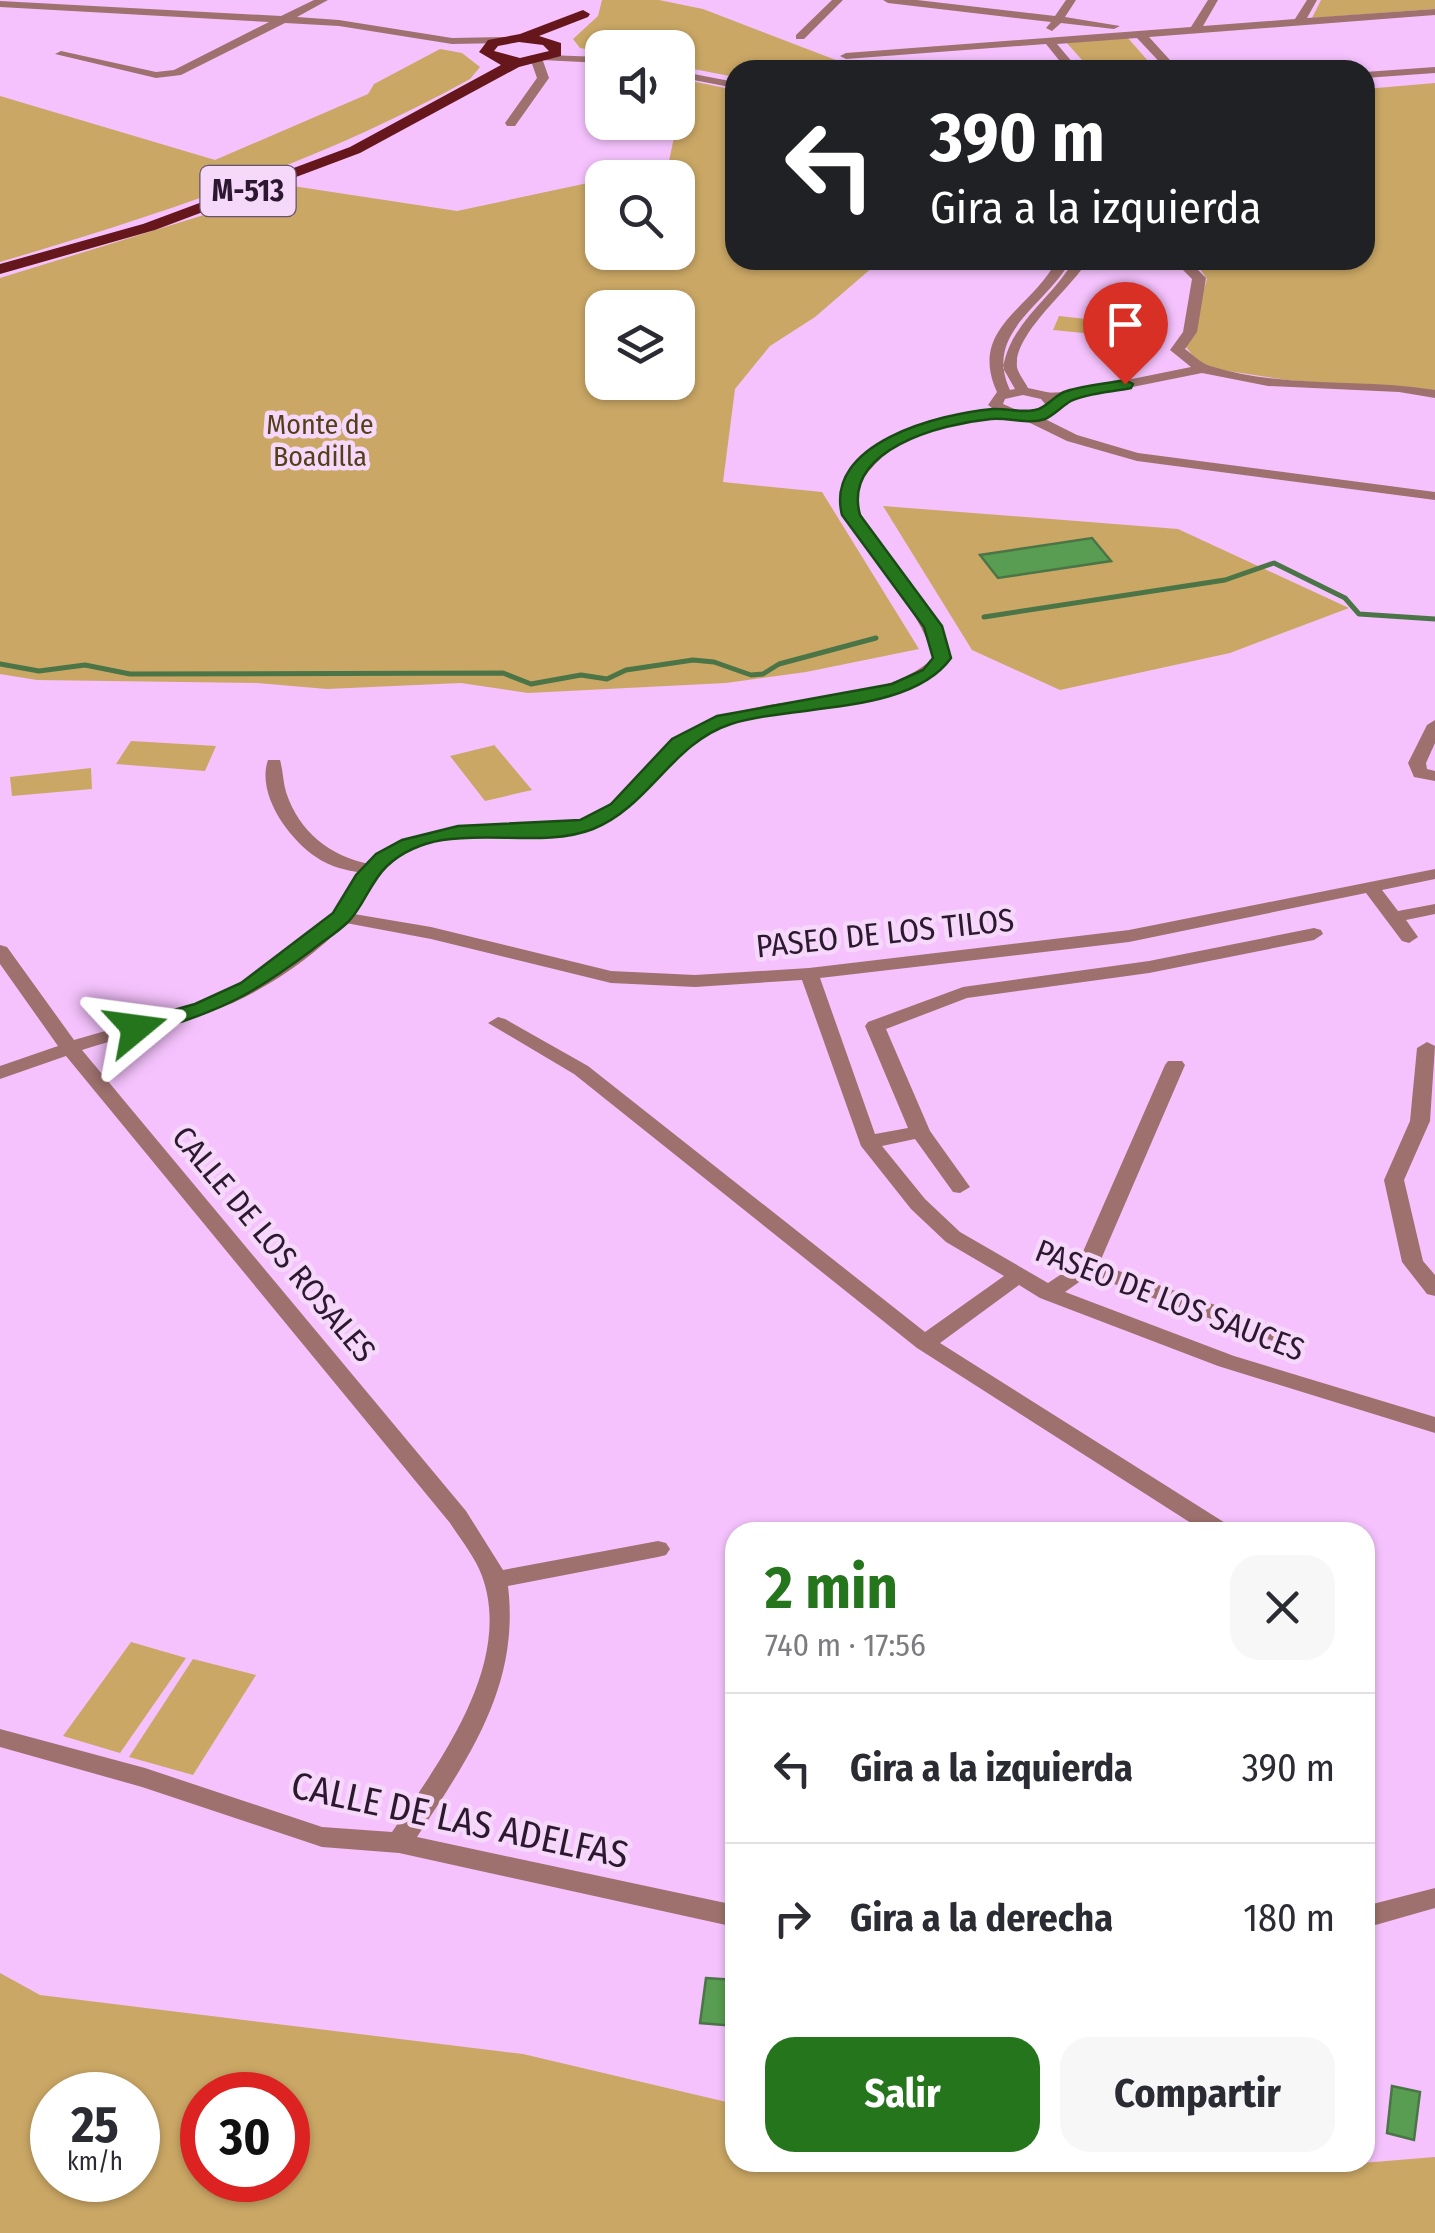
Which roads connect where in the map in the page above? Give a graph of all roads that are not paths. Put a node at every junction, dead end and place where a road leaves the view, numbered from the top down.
1 (323, 0) edge
2 (838, 0) edge
3 (888, 0) edge
4 (1071, 0) edge
5 (1214, 0) edge
6 (1312, 0) edge
7 (0, 6) edge
8 (588, 8) edge
9 (1435, 12) edge
10 (1056, 19) junction
11 (280, 22) junction
12 (1299, 22) junction
13 (1115, 30) junction
14 (1196, 30) junction
15 (1164, 32) junction
16 (1140, 34) junction
17 (800, 37) dead end
18 (512, 39) junction
19 (1047, 39) junction
20 (548, 52) junction
21 (61, 54) dead end
22 (585, 56) edge
23 (846, 56) dead end
24 (492, 57) junction
25 (1065, 60) edge
26 (1164, 60) edge
27 (518, 62) junction
28 (1435, 72) edge
29 (695, 74) edge
30 (1375, 77) edge
31 (725, 80) edge
32 (484, 81) junction
33 (511, 123) dead end
34 (0, 269) edge
35 (1060, 270) edge
36 (1075, 270) edge
37 (1191, 270) edge
38 (1202, 369) junction
39 (1022, 391) junction
40 (1435, 394) edge
41 (1054, 402) junction
42 (1002, 404) junction
43 (1028, 417) junction
44 (1435, 488) edge
45 (1435, 496) edge
46 (1435, 724) edge
47 (274, 764) dead end
48 (1435, 776) edge
49 (374, 870) junction
50 (1435, 874) edge
51 (1372, 888) junction
52 (1435, 909) edge
53 (342, 917) junction
54 (1394, 918) junction
55 (1314, 934) dead end
56 (1130, 936) junction
57 (1409, 937) dead end
58 (0, 951) edge
59 (1149, 967) junction
60 (809, 974) junction
61 (498, 1024) dead end
62 (70, 1047) junction
63 (1427, 1048) dead end
64 (1175, 1065) dead end
65 (0, 1073) edge
66 (920, 1132) junction
67 (868, 1142) junction
68 (960, 1187) dead end
69 (1087, 1267) junction
70 (1017, 1277) junction
71 (1435, 1289) edge
72 (1048, 1294) junction
73 (1292, 1340) dead end
74 (925, 1343) junction
75 (1435, 1426) edge
76 (1206, 1522) edge
77 (658, 1550) dead end
78 (496, 1580) junction
79 (0, 1738) edge
80 (399, 1843) junction
81 (1435, 1898) edge
82 (725, 1914) edge
83 (1375, 1914) edge

1 - 11 street
2 - 17 street
3 - 10 street
4 - 10 street
5 - 14 street
6 - 12 street
7 - 11 street
8 - 18 main road
8 - 20 main road
9 - 12 street
10 - 13 street
10 - 19 street
11 - 18 street
11 - 21 street
11 - 24 street
12 - 14 street
13 - 15 street
13 - 16 street
13 - 19 street
14 - 15 street
15 - 16 street
16 - 26 street
18 - 20 main road
18 - 24 main road
19 - 23 street
19 - 25 street
20 - 22 street
20 - 27 main road, M-513
20 - 33 street
24 - 27 main road, M-513
24 - 32 main road
27 - 32 main road, M-513
28 - 30 street
29 - 31 street
32 - 34 main road, M-513
35 - 42 street
36 - 39 street
37 - 38 street
38 - 40 street
38 - 41 street
39 - 41 street
39 - 42 street
41 - 43 street
41 - 44 street
42 - 43 street
42 - 49 street
43 - 45 street
46 - 48 street
47 - 49 street
49 - 53 street
50 - 51 street, PASEO DE LOS TILOS
51 - 54 street
51 - 56 street, PASEO DE LOS TILOS
52 - 54 street
53 - 60 street, PASEO DE LOS TILOS
53 - 62 street
54 - 57 street
55 - 59 street
56 - 59 street
56 - 60 street, PASEO DE LOS TILOS
58 - 62 street, CALLE DE LOS ROSALES
59 - 66 street
60 - 67 street, PASEO DE LOS SAUCES
61 - 74 street
62 - 65 street
62 - 78 street, CALLE DE LOS ROSALES
63 - 71 street
64 - 69 street
66 - 67 street
66 - 68 street
67 - 70 street, PASEO DE LOS SAUCES
69 - 72 street
69 - 73 street
70 - 72 street, PASEO DE LOS SAUCES
70 - 74 street
72 - 75 street, PASEO DE LOS SAUCES
74 - 76 street
77 - 78 street
78 - 80 street, CALLE DE LOS ROSALES
79 - 80 street, CALLE DE LAS ADELFAS
80 - 82 street, CALLE DE LAS ADELFAS
81 - 83 street

